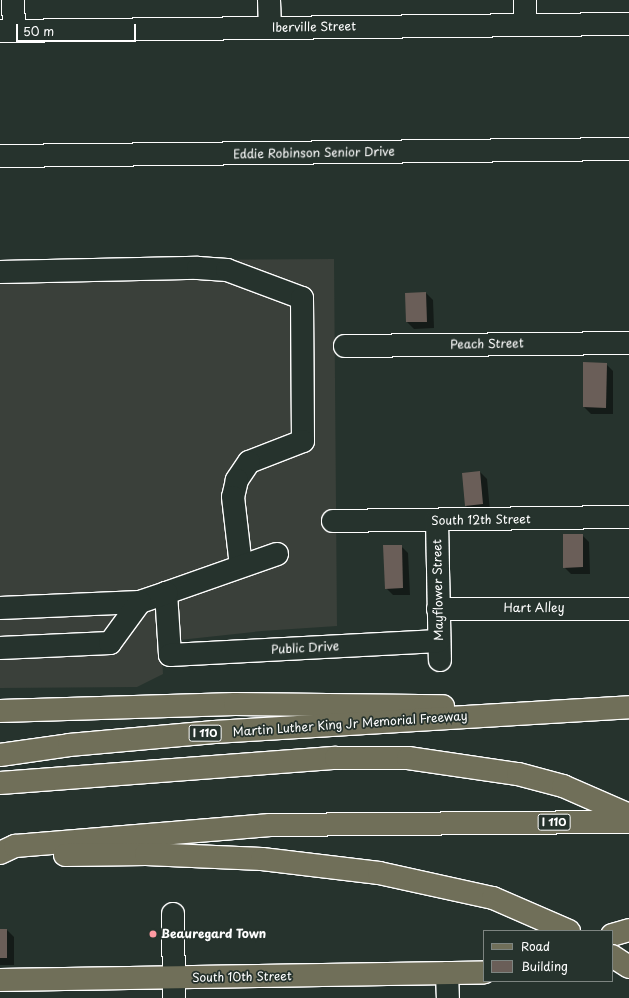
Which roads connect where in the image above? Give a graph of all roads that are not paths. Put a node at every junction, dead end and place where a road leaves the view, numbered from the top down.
1 (13, 0) edge
2 (269, 0) edge
3 (525, 0) edge
4 (629, 24) edge
5 (525, 25) junction
6 (270, 27) junction
7 (7, 31) edge
8 (629, 149) edge
9 (0, 156) edge
10 (0, 272) edge
11 (629, 342) edge
12 (345, 346) dead end
13 (629, 518) edge
14 (333, 521) dead end
15 (437, 521) junction
16 (277, 554) dead end
17 (241, 566) junction
18 (166, 593) junction
19 (140, 602) junction
20 (0, 608) edge
21 (438, 609) junction
22 (629, 609) edge
23 (0, 648) edge
24 (439, 650) joint
25 (629, 707) edge
26 (0, 711) edge
27 (412, 712) junction
28 (0, 755) edge
29 (0, 783) edge
30 (629, 815) edge
31 (629, 822) edge
32 (8, 852) edge
33 (173, 914) dead end
34 (567, 930) edge
35 (629, 930) edge
36 (613, 935) edge
37 (613, 957) edge
38 (629, 967) edge
39 (613, 969) edge
40 (483, 972) edge
41 (447, 973) junction
42 (0, 980) edge
43 (174, 988) edge
44 (448, 998) edge

1 - 7 street
2 - 6 street
3 - 5 street
4 - 5 street, Iberville Street
5 - 6 street, Iberville Street
6 - 7 street, Iberville Street
8 - 9 street, Eddie Robinson Senior Drive
10 - 17 street
11 - 12 street, Peach Street
13 - 15 street, South 12th Street
14 - 15 street, South 12th Street
15 - 21 street, Mayflower Street
16 - 17 street
17 - 18 street
18 - 19 street
18 - 24 street, Public Drive
19 - 20 street
19 - 23 street
21 - 22 street, Hart Alley
21 - 24 street, Mayflower Street
25 - 27 main road
26 - 27 main road
27 - 28 main road, Martin Luther King Jr Memorial Freeway / I 110
29 - 30 main road
31 - 32 main road, I 110
32 - 34 main road
33 - 43 street
35 - 36 main road
37 - 38 main road, bridge
38 - 39 street
40 - 41 main road, South 10th Street
41 - 43 main road, South 10th Street
41 - 44 street
42 - 43 main road, South 10th Street

